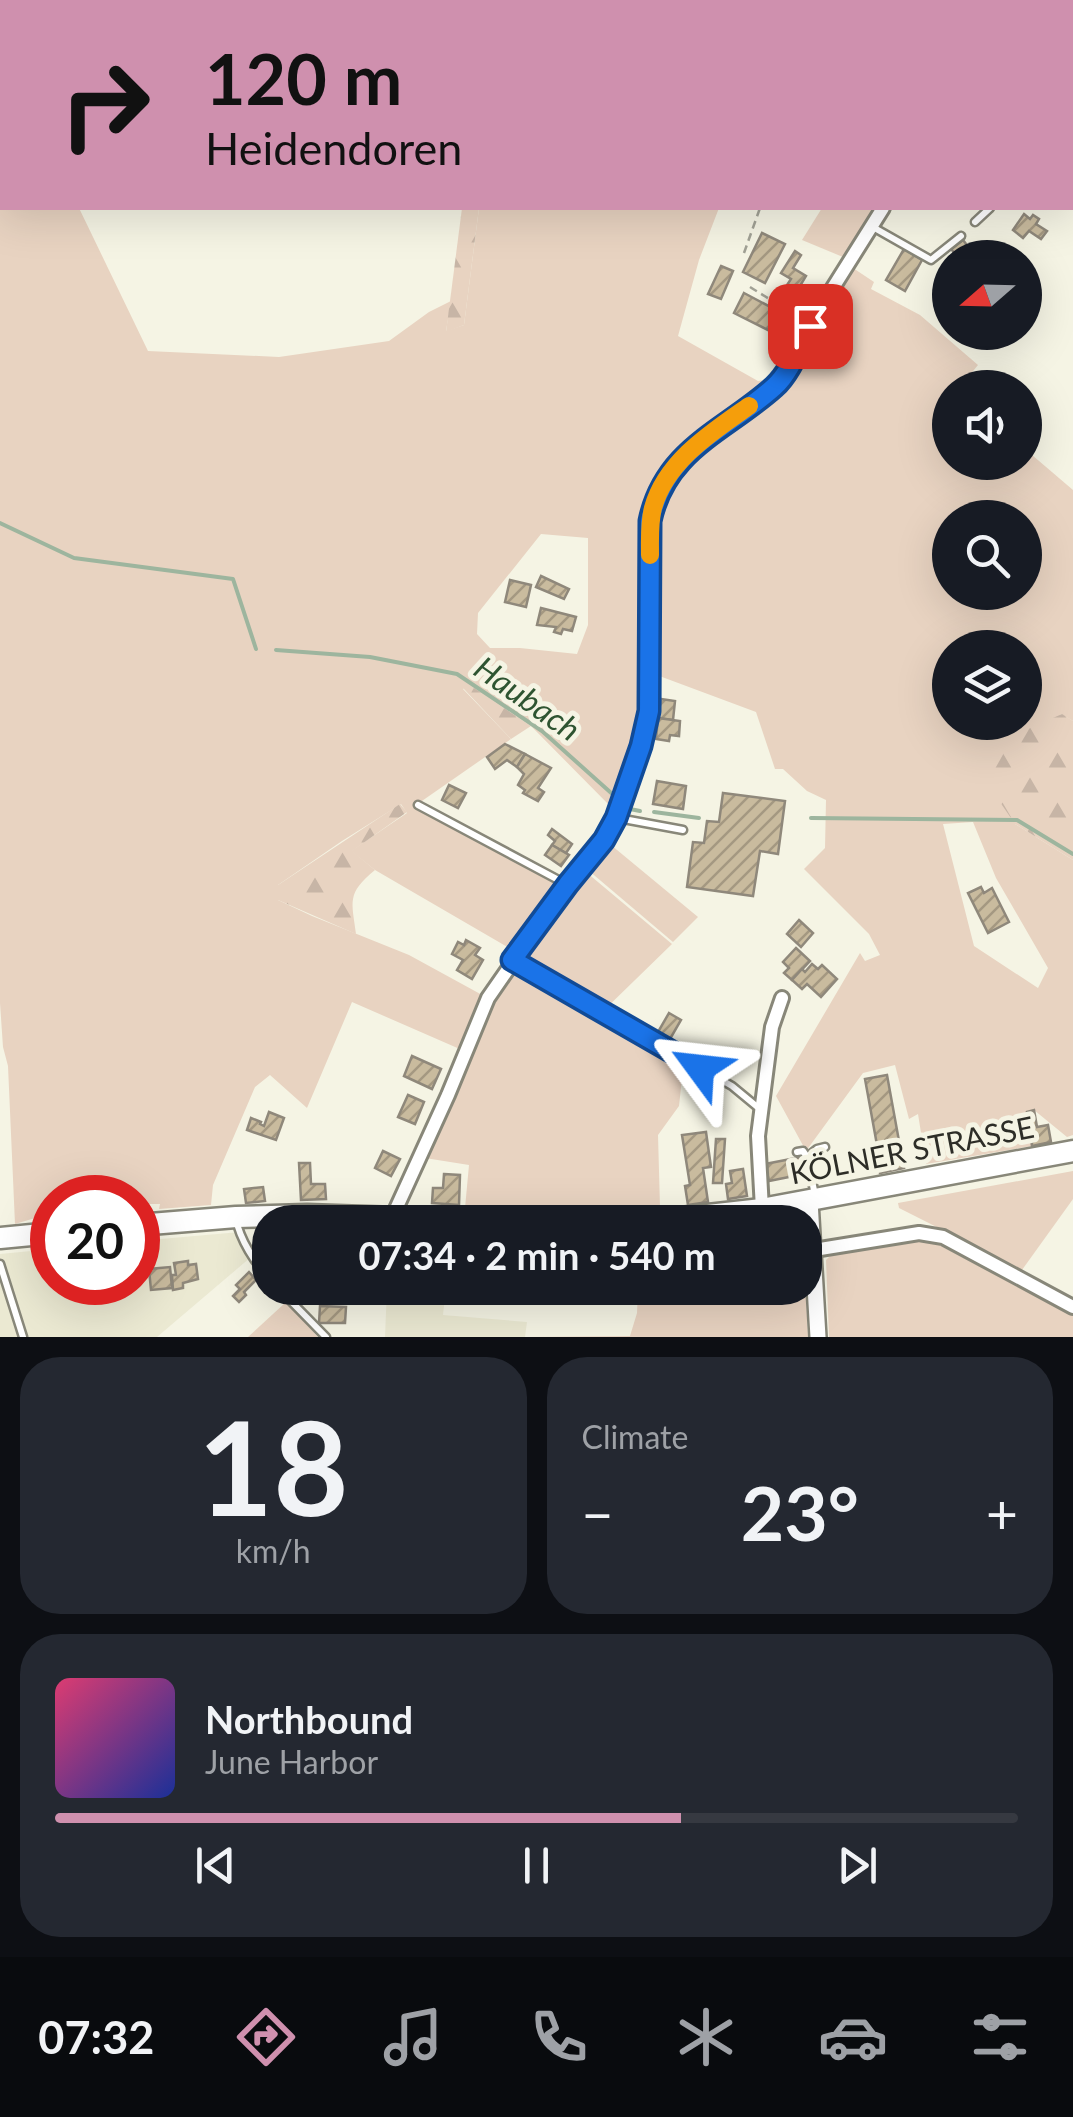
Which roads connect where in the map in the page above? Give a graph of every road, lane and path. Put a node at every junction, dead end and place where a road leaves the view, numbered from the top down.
1 (759, 210) edge
2 (883, 210) edge
3 (988, 210) edge
4 (975, 222) dead end
5 (871, 226) junction
6 (961, 236) dead end
7 (744, 252) dead end
8 (750, 287) dead end
9 (790, 321) dead end
10 (418, 805) dead end
11 (616, 818) junction
12 (683, 830) dead end
13 (568, 884) junction
14 (512, 960) junction
15 (782, 998) dead end
16 (762, 1110) junction
17 (826, 1147) dead end
18 (797, 1152) dead end
19 (1073, 1152) edge
20 (807, 1157) junction
21 (813, 1200) junction
22 (398, 1205) edge
23 (762, 1205) edge
24 (788, 1205) edge
25 (813, 1205) edge
26 (252, 1217) edge
27 (236, 1218) junction
28 (160, 1223) edge
29 (30, 1235) edge
30 (0, 1238) edge
31 (822, 1249) edge
32 (252, 1254) edge
33 (0, 1264) edge
34 (295, 1305) edge
35 (817, 1305) edge
36 (1073, 1307) edge
37 (22, 1337) edge
38 (326, 1337) edge
39 (818, 1337) edge

1 - 7 path
2 - 5 street
3 - 4 lane
5 - 6 lane
5 - 11 street
8 - 9 path
10 - 13 lane
11 - 12 lane
11 - 13 street
13 - 14 street
14 - 16 lane
14 - 22 street
15 - 16 street, KÖLNER STRASSE
16 - 23 street, KÖLNER STRASSE
17 - 20 lane
18 - 20 lane
19 - 21 main road, KÖLNER STRASSE
20 - 21 lane
21 - 24 main road, KÖLNER STRASSE
21 - 25 street
26 - 27 main road
27 - 28 main road
27 - 32 lane
29 - 30 main road
31 - 36 street
33 - 37 lane
34 - 38 lane
35 - 39 street

